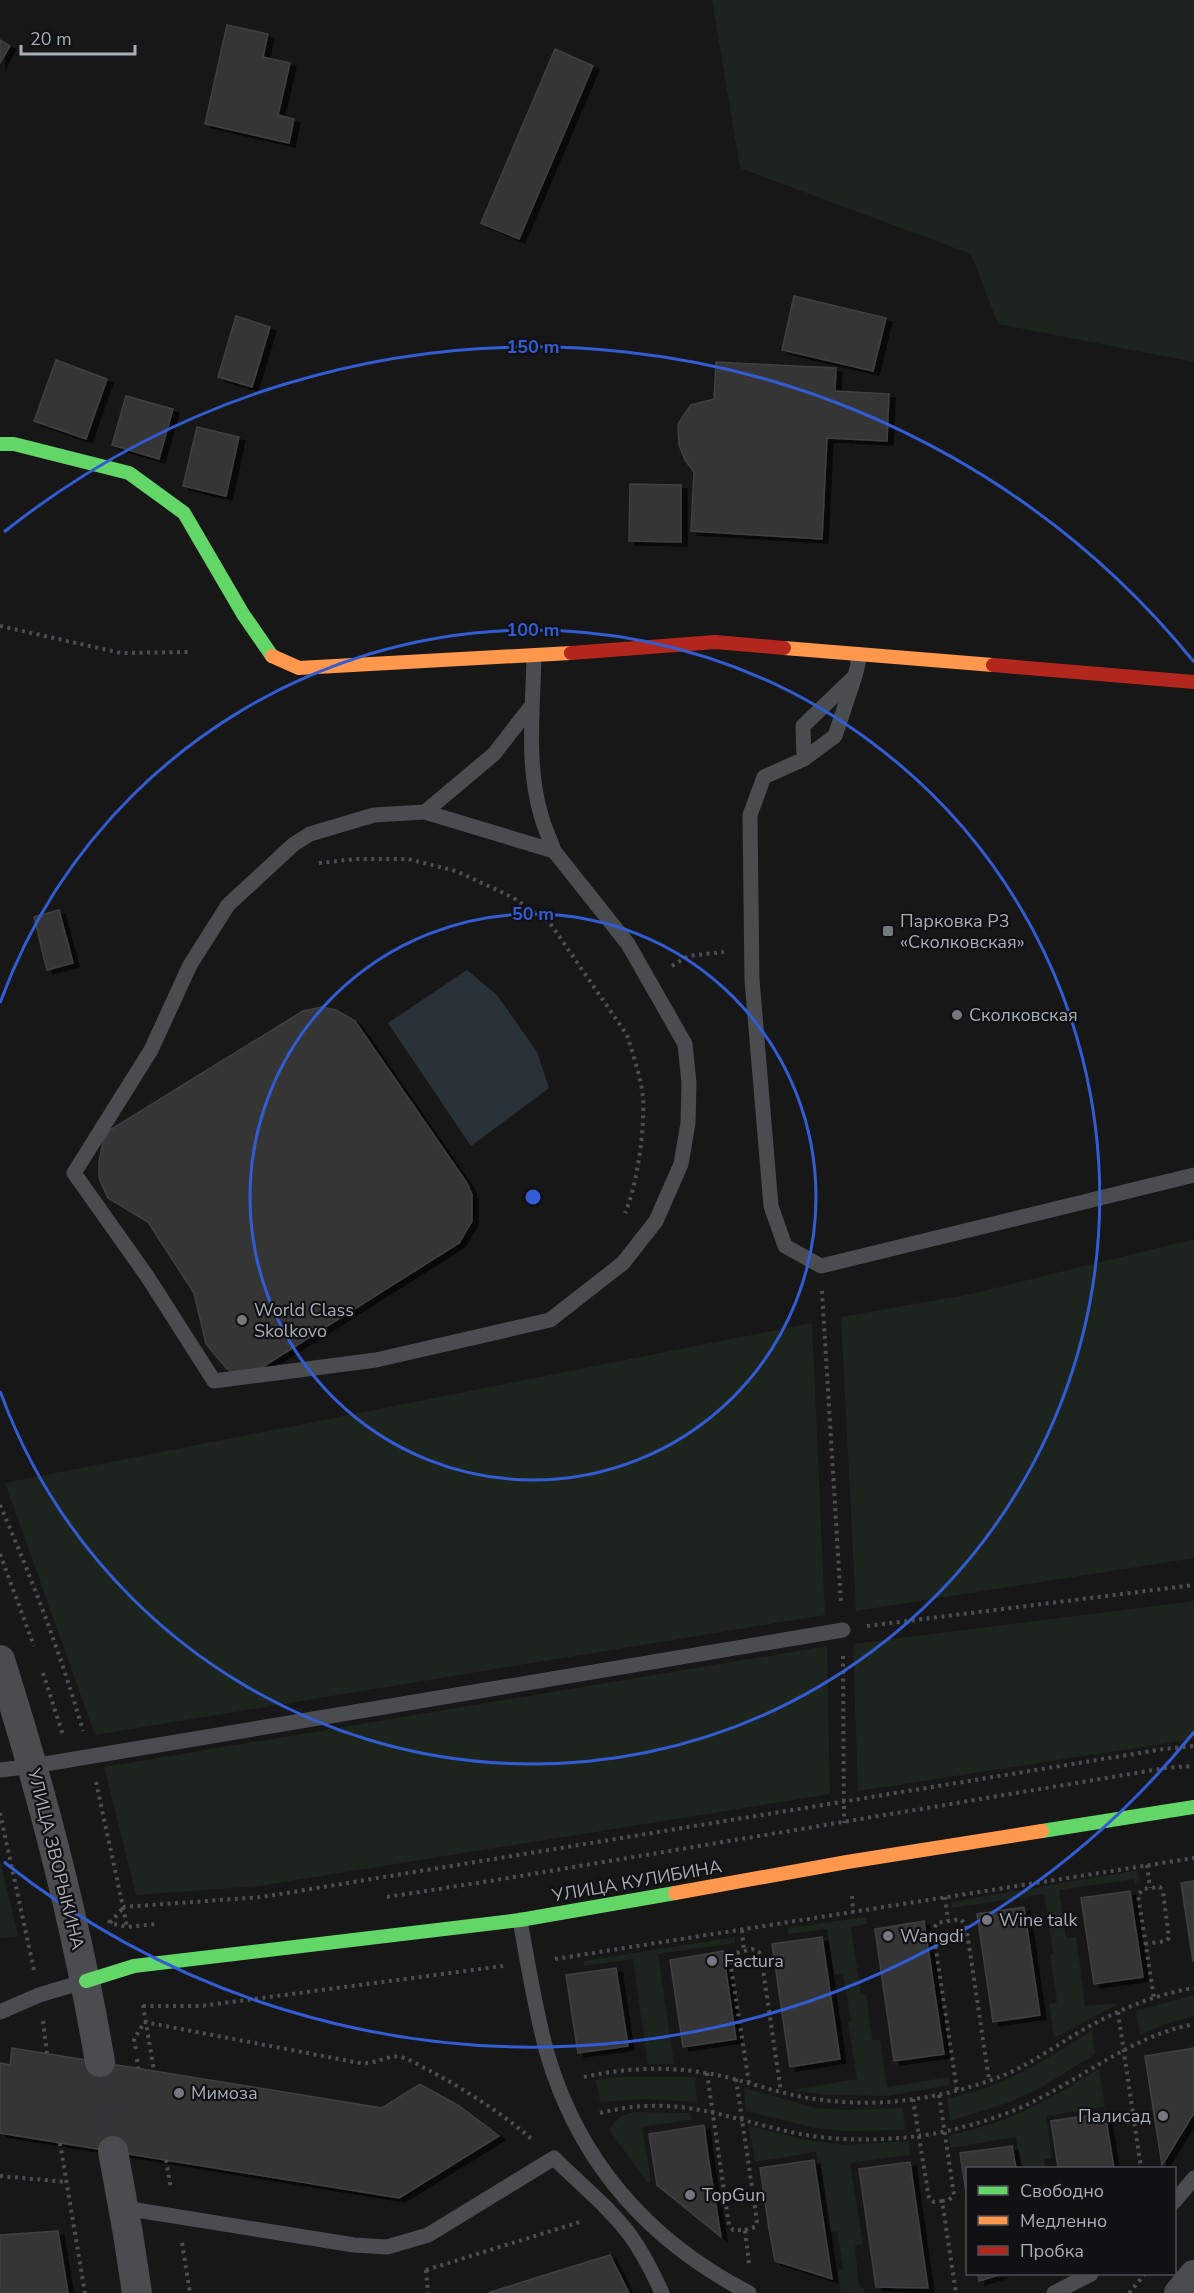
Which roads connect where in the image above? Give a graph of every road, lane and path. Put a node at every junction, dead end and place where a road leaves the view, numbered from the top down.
1 (0, 444) edge
2 (0, 626) edge
3 (189, 652) dead end
4 (860, 655) junction
5 (534, 656) junction
6 (855, 676) junction
7 (1194, 682) edge
8 (532, 705) junction
9 (804, 759) junction
10 (426, 812) junction
11 (554, 850) junction
12 (312, 864) dead end
13 (752, 949) junction
14 (665, 971) dead end
15 (1194, 1175) edge
16 (622, 1220) dead end
17 (821, 1266) junction
18 (0, 1505) edge
19 (1194, 1585) edge
20 (843, 1630) junction
21 (0, 1660) edge
22 (1194, 1746) edge
23 (90, 1755) junction
24 (33, 1766) junction
25 (1194, 1766) edge
26 (0, 1770) edge
27 (844, 1802) junction
28 (1194, 1807) edge
29 (0, 1813) edge
30 (844, 1822) junction
31 (1194, 1858) edge
32 (847, 1862) junction
33 (1147, 1865) junction
34 (1150, 1888) junction
35 (383, 1897) dead end
36 (945, 1897) junction
37 (123, 1907) junction
38 (520, 1920) junction
39 (948, 1921) junction
40 (161, 1924) dead end
41 (104, 1926) dead end
42 (742, 1930) junction
43 (1145, 1944) junction
44 (38, 1950) dead end
45 (744, 1951) junction
46 (31, 1952) junction
47 (527, 1962) junction
48 (86, 1981) junction
49 (1194, 1988) edge
50 (39, 1995) junction
51 (1154, 1998) junction
52 (0, 2012) edge
53 (1118, 2012) junction
54 (144, 2022) junction
55 (1194, 2024) edge
56 (1123, 2048) junction
57 (47, 2053) dead end
58 (100, 2062) tunnel mouth
59 (138, 2068) dead end
60 (154, 2071) dead end
61 (707, 2073) junction
62 (736, 2079) junction
63 (989, 2080) junction
64 (749, 2083) junction
65 (557, 2084) junction
66 (957, 2090) junction
67 (781, 2092) junction
68 (939, 2095) junction
69 (913, 2099) junction
70 (712, 2111) junction
71 (742, 2119) junction
72 (574, 2122) junction
73 (945, 2132) junction
74 (919, 2136) junction
75 (60, 2143) dead end
76 (113, 2151) tunnel mouth
77 (554, 2158) junction
78 (1141, 2167) edge
79 (0, 2176) edge
80 (1194, 2178) edge
81 (67, 2182) junction
82 (1176, 2200) edge
83 (942, 2201) junction
84 (124, 2208) junction
85 (611, 2213) junction
86 (745, 2230) junction
87 (426, 2270) dead end
88 (751, 2272) dead end
89 (1089, 2275) edge
90 (1143, 2275) edge
91 (1194, 2275) edge
92 (85, 2293) edge
93 (137, 2293) edge
94 (662, 2293) edge
95 (749, 2293) edge
96 (956, 2293) edge
97 (1054, 2293) edge
98 (1129, 2293) edge
99 (1179, 2293) edge

1 - 5 street
2 - 3 path
4 - 5 street
4 - 6 lane
4 - 7 street
5 - 8 lane
6 - 9 lane
6 - 9 lane
8 - 10 lane
8 - 11 lane
9 - 13 lane
10 - 11 lane
10 - 11 lane
12 - 16 path
13 - 14 path
13 - 17 lane
15 - 17 lane
17 - 20 path
18 - 23 path
19 - 20 path
20 - 23 lane
20 - 27 path
21 - 24 street, УЛИЦА ЗВОРЫКИНА
22 - 27 path
23 - 24 lane
23 - 37 path
24 - 26 lane
24 - 48 street, УЛИЦА ЗВОРЫКИНА
25 - 30 path
27 - 30 path
27 - 37 path
28 - 32 street, УЛИЦА КУЛИБИНА
29 - 46 path
30 - 32 path
30 - 35 path
31 - 33 path
32 - 38 street, УЛИЦА КУЛИБИНА
33 - 34 path
33 - 36 path
34 - 43 path
34 - 43 path
36 - 39 path
36 - 42 path
37 - 40 path
37 - 41 path
38 - 47 lane
38 - 48 street, УЛИЦА КУЛИБИНА
39 - 63 path
39 - 66 path
42 - 45 path
42 - 47 path
43 - 51 path
44 - 46 path
45 - 64 path
45 - 67 path
46 - 50 path
47 - 54 path
47 - 65 lane
48 - 50 lane
48 - 58 street, УЛИЦА ЗВОРЫКИНА
49 - 51 path
50 - 52 lane
50 - 57 path
51 - 53 path
53 - 56 path
53 - 63 path
54 - 59 path
54 - 60 path
54 - 77 path
55 - 56 path
56 - 73 path
56 - 78 path
61 - 62 path
61 - 65 path
61 - 70 path
62 - 64 path
62 - 71 path
63 - 66 path
64 - 67 path
65 - 72 lane
66 - 68 path
67 - 69 path
68 - 69 path
68 - 73 path
69 - 74 path
70 - 71 path
70 - 72 path
70 - 86 path
71 - 74 path
71 - 86 path
72 - 95 lane
73 - 74 path
73 - 83 path
74 - 83 path
75 - 81 path
76 - 84 street
77 - 84 lane
77 - 85 lane
79 - 81 path
80 - 82 lane
81 - 92 path
83 - 96 path
84 - 93 street
85 - 87 path
85 - 94 lane
86 - 88 path
89 - 97 lane
90 - 98 path
91 - 99 street

